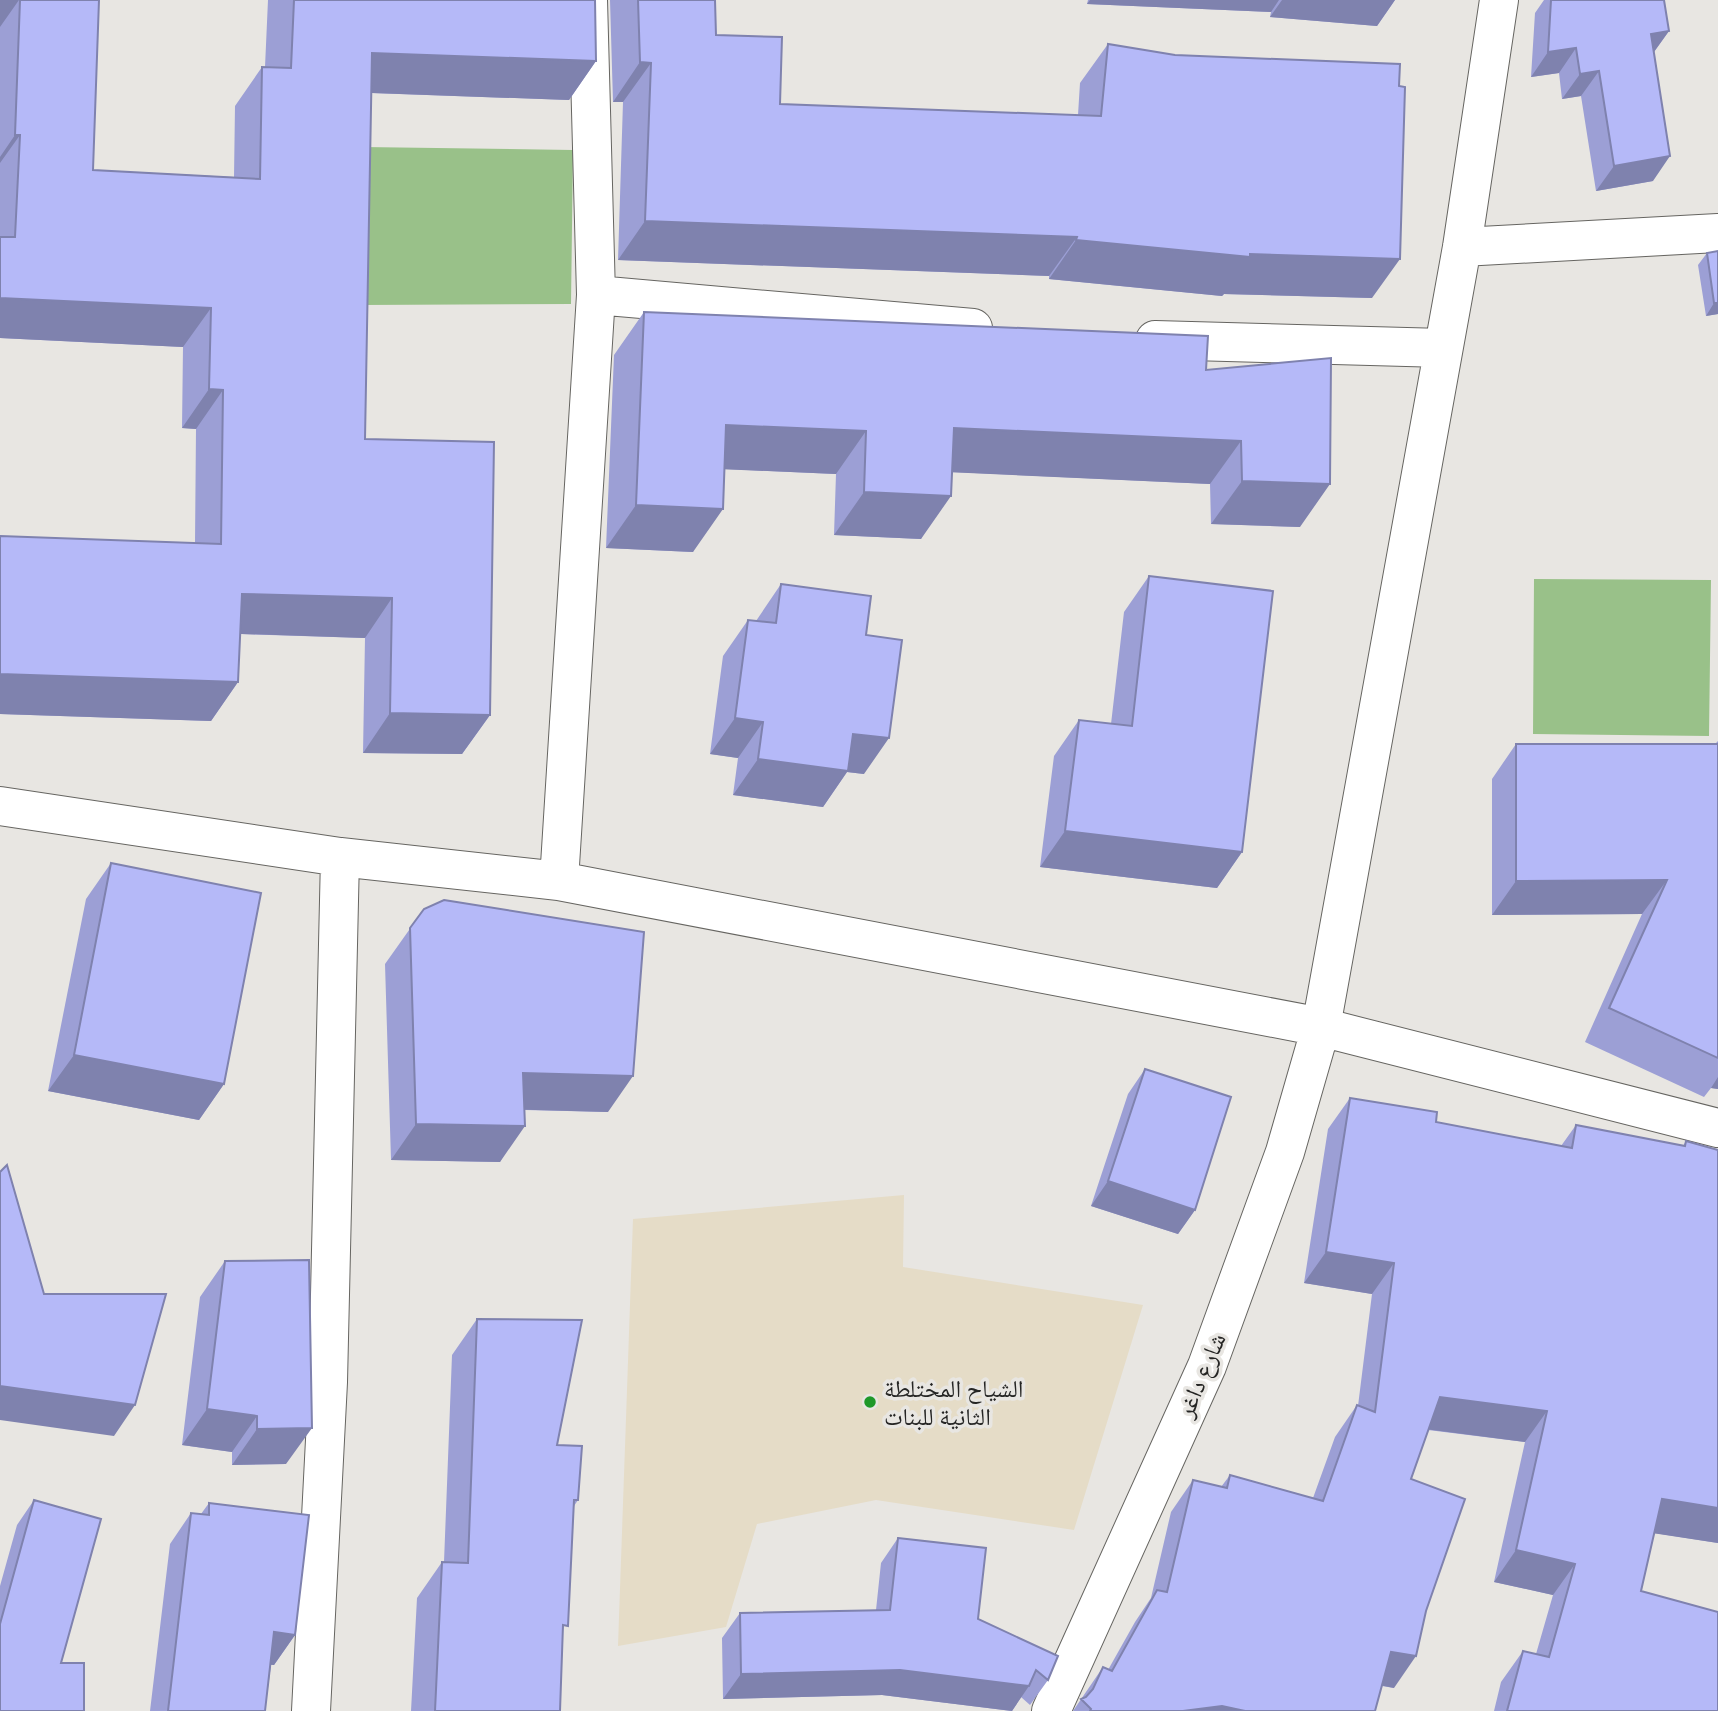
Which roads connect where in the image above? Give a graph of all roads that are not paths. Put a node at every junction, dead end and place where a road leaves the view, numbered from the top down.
1 (588, 0) edge
2 (1499, 0) edge
3 (1718, 233) edge
4 (1462, 247) junction
5 (596, 295) junction
6 (1001, 330) edge
7 (1126, 340) edge
8 (1443, 348) junction
9 (0, 806) edge
10 (340, 857) junction
11 (559, 881) junction
12 (1321, 1027) junction
13 (1718, 1128) edge
14 (312, 1711) edge
15 (1051, 1711) edge

1 - 5 street
2 - 4 street, شارع داغر
3 - 4 street
4 - 8 street, شارع داغر
5 - 6 street
5 - 11 street
7 - 8 street
8 - 12 street, شارع داغر
9 - 10 street
10 - 11 street
10 - 14 street
11 - 12 street
12 - 13 street
12 - 15 street, شارع داغر

